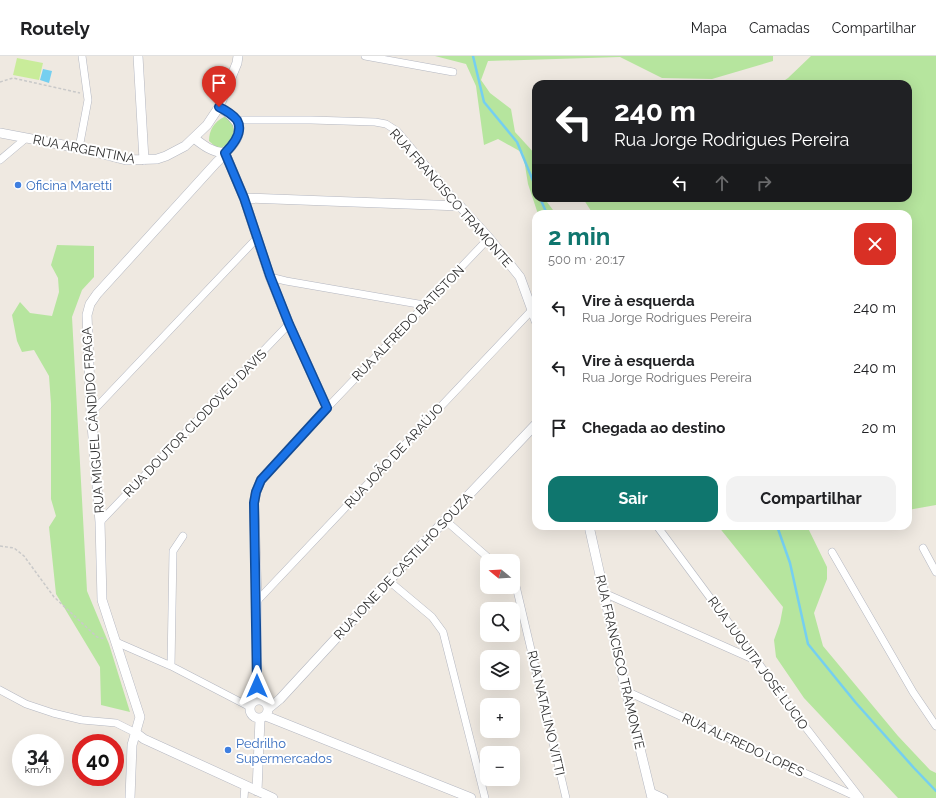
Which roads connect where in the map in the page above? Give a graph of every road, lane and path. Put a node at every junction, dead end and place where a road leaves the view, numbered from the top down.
1 (82, 56) edge
2 (138, 56) edge
3 (244, 56) edge
4 (365, 56) edge
5 (237, 59) edge
6 (453, 72) dead end
7 (0, 82) edge
8 (88, 95) junction
9 (219, 107) junction
10 (237, 120) junction
11 (0, 133) edge
12 (194, 138) junction
13 (25, 139) junction
14 (78, 148) junction
15 (225, 154) junction
16 (0, 160) edge
17 (144, 160) junction
18 (244, 198) junction
19 (460, 206) junction
20 (258, 237) junction
21 (489, 238) junction
22 (270, 276) junction
23 (424, 305) junction
24 (532, 310) joint
25 (289, 324) junction
26 (327, 408) junction
27 (91, 413) junction
28 (532, 428) edge
29 (445, 520) junction
30 (100, 522) junction
31 (591, 530) edge
32 (660, 530) edge
33 (183, 536) dead end
34 (0, 546) edge
35 (923, 548) dead end
36 (832, 552) dead end
37 (484, 554) edge
38 (936, 572) edge
39 (389, 581) junction
40 (604, 593) junction
41 (518, 594) edge
42 (257, 601) junction
43 (116, 642) junction
44 (757, 661) junction
45 (171, 666) junction
46 (0, 690) edge
47 (626, 691) junction
48 (254, 704) junction
49 (265, 714) junction
50 (936, 726) edge
51 (136, 733) junction
52 (245, 785) junction
53 (257, 791) junction
54 (651, 795) edge
55 (130, 798) edge
56 (244, 798) edge
57 (273, 798) edge
58 (471, 798) edge
59 (485, 798) edge
60 (566, 798) edge
61 (664, 798) edge
62 (860, 798) edge

1 - 8 street
2 - 17 street
3 - 5 street, RUA ARGENTINA
4 - 6 street
5 - 9 street, RUA ARGENTINA
7 - 8 path
8 - 14 street
9 - 10 street
9 - 12 street, RUA ARGENTINA
10 - 15 street, RUA MIGUEL CÂNDIDO FRAGA
10 - 19 street, RUA FRANCISCO TRAMONTE
11 - 13 street, RUA ARGENTINA
12 - 15 street
12 - 17 street, RUA ARGENTINA
13 - 14 street, RUA ARGENTINA
13 - 16 street
14 - 17 street, RUA ARGENTINA
15 - 18 street
15 - 27 street, RUA MIGUEL CÂNDIDO FRAGA
18 - 19 street
18 - 20 street
19 - 21 street, RUA FRANCISCO TRAMONTE
20 - 22 street
20 - 27 street
21 - 23 street, RUA ALFREDO BATISTON
21 - 24 street, RUA FRANCISCO TRAMONTE
22 - 23 street
22 - 25 street
23 - 26 street, RUA ALFREDO BATISTON
24 - 42 street, RUA JOÃO DE ARAÚJO
25 - 26 street
25 - 30 street, RUA DOUTOR CLODOVEU DAVIS
26 - 42 street
27 - 30 street, RUA MIGUEL CÂNDIDO FRAGA
28 - 29 street, RUA IONE DE CASTILHO SOUZA
29 - 37 street
29 - 39 street, RUA IONE DE CASTILHO SOUZA
30 - 43 street, RUA MIGUEL CÂNDIDO FRAGA
31 - 40 street, RUA FRANCISCO TRAMONTE
32 - 44 street, RUA JUQUITA JOSÉ LUCIO
33 - 45 street
34 - 43 path
35 - 38 street
36 - 50 street
39 - 49 street, RUA IONE DE CASTILHO SOUZA
39 - 59 street
40 - 44 street
40 - 47 street, RUA FRANCISCO TRAMONTE
41 - 60 street, RUA NATALINO VITTI
42 - 48 street
43 - 45 street
43 - 51 street, RUA MIGUEL CÂNDIDO FRAGA
44 - 62 street, RUA JUQUITA JOSÉ LUCIO
45 - 48 street
46 - 51 street
47 - 54 street, RUA FRANCISCO TRAMONTE
47 - 62 street, RUA ALFREDO LOPES
48 - 49 street
48 - 49 street
49 - 53 street
49 - 58 street
51 - 52 street
51 - 55 street, RUA MIGUEL CÂNDIDO FRAGA
52 - 53 street
52 - 56 street
53 - 57 street
54 - 61 street

